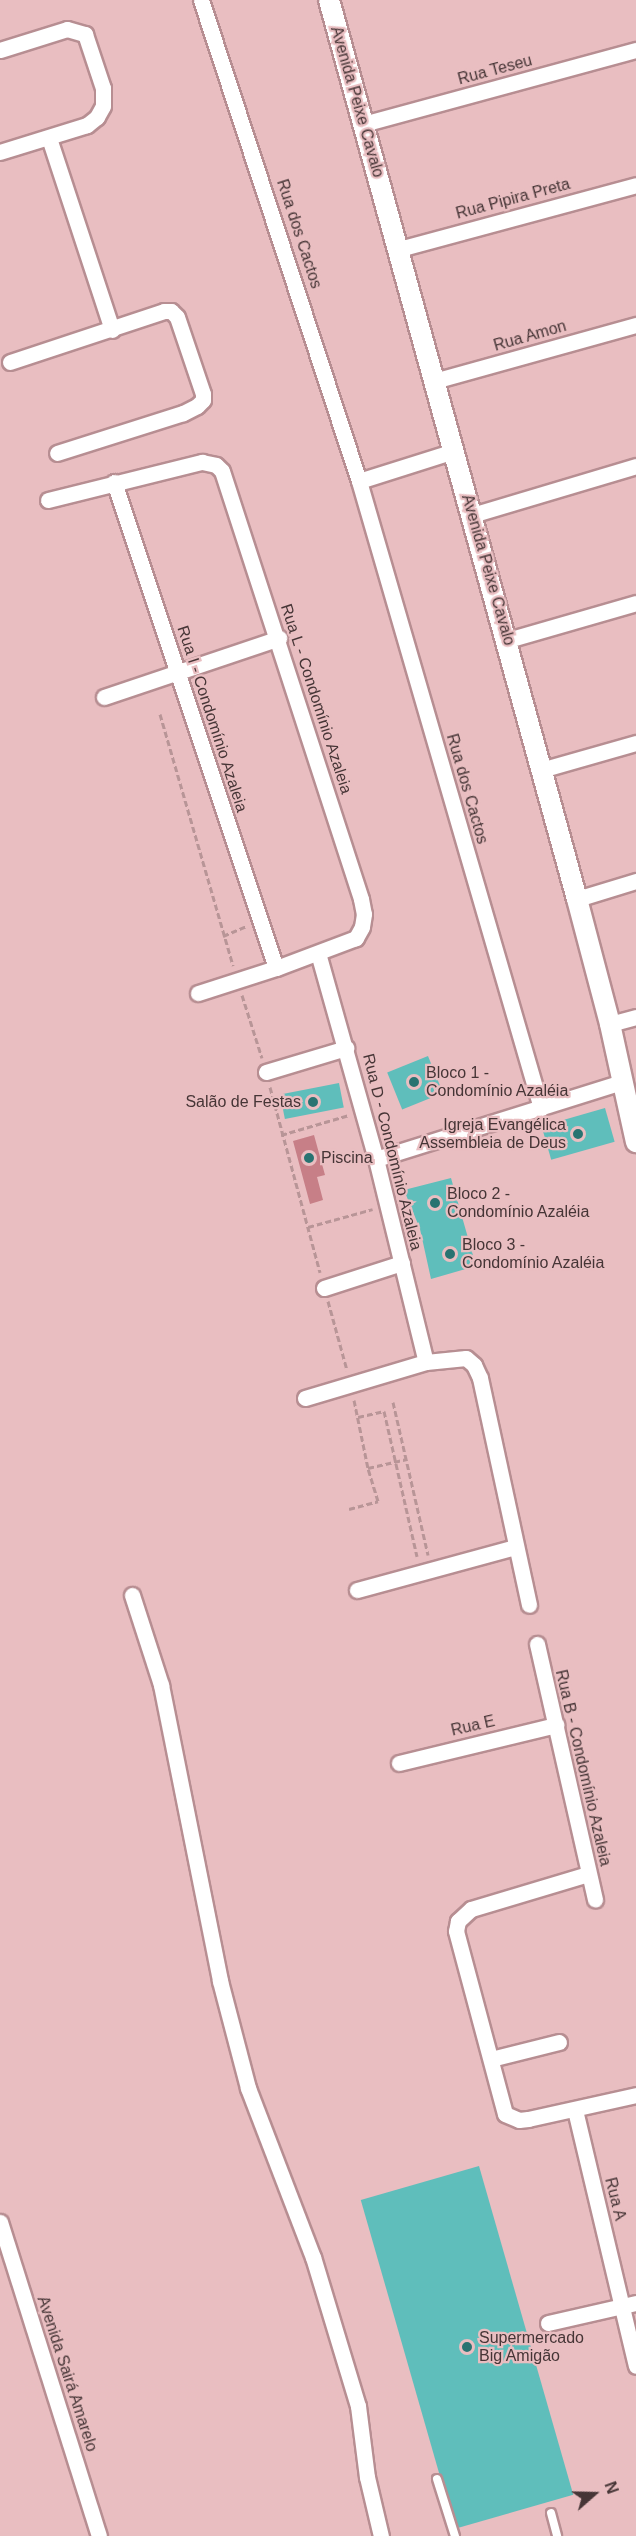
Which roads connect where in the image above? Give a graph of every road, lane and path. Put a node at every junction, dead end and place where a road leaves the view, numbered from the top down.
1 (201, 0) edge
2 (329, 0) edge
3 (0, 50) edge
4 (636, 50) edge
5 (363, 124) junction
6 (49, 138) junction
7 (0, 153) edge
8 (636, 185) edge
9 (399, 249) junction
10 (636, 325) edge
11 (112, 330) junction
12 (10, 362) dead end
13 (434, 381) junction
14 (454, 451) junction
15 (57, 453) dead end
16 (636, 466) edge
17 (359, 481) junction
18 (114, 483) junction
19 (48, 500) dead end
20 (472, 515) junction
21 (636, 603) edge
22 (279, 638) junction
23 (508, 640) junction
24 (177, 672) junction
25 (104, 697) dead end
26 (160, 714) dead end
27 (636, 743) edge
28 (541, 770) junction
29 (636, 881) edge
30 (578, 899) junction
31 (260, 921) junction
32 (223, 936) junction
33 (318, 953) junction
34 (276, 968) junction
35 (238, 980) junction
36 (198, 993) dead end
37 (636, 1017) edge
38 (610, 1024) junction
39 (346, 1048) junction
40 (267, 1072) junction
41 (622, 1082) junction
42 (541, 1108) junction
43 (363, 1110) junction
44 (282, 1135) junction
45 (636, 1142) edge
46 (376, 1159) junction
47 (387, 1205) junction
48 (308, 1227) junction
49 (402, 1263) junction
50 (324, 1288) junction
51 (426, 1362) junction
52 (351, 1383) junction
53 (305, 1398) dead end
54 (393, 1402) dead end
55 (358, 1417) junction
56 (407, 1459) junction
57 (395, 1462) junction
58 (368, 1468) junction
59 (349, 1509) dead end
60 (515, 1547) junction
61 (419, 1565) junction
62 (357, 1590) dead end
63 (132, 1595) dead end
64 (529, 1605) dead end
65 (537, 1644) dead end
66 (556, 1725) junction
67 (399, 1763) dead end
68 (588, 1874) junction
69 (595, 1900) dead end
70 (559, 2042) dead end
71 (491, 2059) junction
72 (636, 2095) edge
73 (574, 2110) junction
74 (0, 2222) edge
75 (629, 2305) edge
76 (548, 2323) dead end
77 (636, 2366) edge
78 (437, 2479) dead end
79 (551, 2514) dead end
80 (99, 2536) edge
81 (381, 2536) edge
82 (454, 2536) edge
83 (557, 2536) edge

1 - 17 street, Rua dos Cactos
2 - 5 street, Avenida Peixe Cavalo
3 - 6 street
4 - 5 street, Rua Teseu
5 - 9 street, Avenida Peixe Cavalo
6 - 7 street
6 - 11 street
8 - 9 street, Rua Pipira Preta
9 - 13 street, Avenida Peixe Cavalo
10 - 13 street, Rua Amon
11 - 12 street
11 - 15 street
13 - 14 street, Avenida Peixe Cavalo
14 - 17 street
14 - 20 street, Avenida Peixe Cavalo
16 - 20 street
17 - 42 street, Rua dos Cactos
18 - 19 street
18 - 22 street, Rua L - Condomínio Azaleia
18 - 24 street, Rua I - Condomínio Azaleia
20 - 23 street, Avenida Peixe Cavalo
21 - 23 street
22 - 24 street
22 - 33 street, Rua L - Condomínio Azaleia
23 - 28 street, Avenida Peixe Cavalo
24 - 25 street
24 - 31 street, Rua I - Condomínio Azaleia
26 - 32 path
27 - 28 street
28 - 30 street, Avenida Peixe Cavalo
29 - 30 street
30 - 38 street, Avenida Peixe Cavalo
31 - 32 path
31 - 34 street, Rua I - Condomínio Azaleia
32 - 35 path
33 - 34 street
33 - 39 street, Rua D - Condomínio Azaleia
34 - 35 street
35 - 36 street
35 - 40 path
37 - 38 street
38 - 41 street, Avenida Peixe Cavalo
39 - 40 street
39 - 43 street, Rua D - Condomínio Azaleia
40 - 44 path
41 - 42 street
41 - 45 street, Avenida Peixe Cavalo
42 - 46 street
43 - 44 path
43 - 46 street, Rua D - Condomínio Azaleia
44 - 48 path
46 - 47 street, Rua D - Condomínio Azaleia
47 - 48 path
47 - 49 street, Rua D - Condomínio Azaleia
48 - 50 path
49 - 50 street
49 - 51 street, Rua D - Condomínio Azaleia
50 - 52 path
51 - 52 street
51 - 60 street
52 - 53 street
52 - 55 path
54 - 56 path
55 - 57 path
55 - 58 path
56 - 57 path
56 - 61 path
57 - 58 path
57 - 61 path
58 - 59 path
60 - 61 street
60 - 64 street
61 - 62 street
63 - 81 street
65 - 66 street, Rua B - Condomínio Azaleia
66 - 67 street, Rua E
66 - 68 street, Rua B - Condomínio Azaleia
68 - 69 street, Rua B - Condomínio Azaleia
68 - 71 street
70 - 71 street
71 - 73 street
72 - 73 street
73 - 75 street, Rua A
74 - 80 street, Avenida Sairá Amarelo
75 - 76 street
75 - 77 street, Rua A
78 - 82 lane
79 - 83 lane

